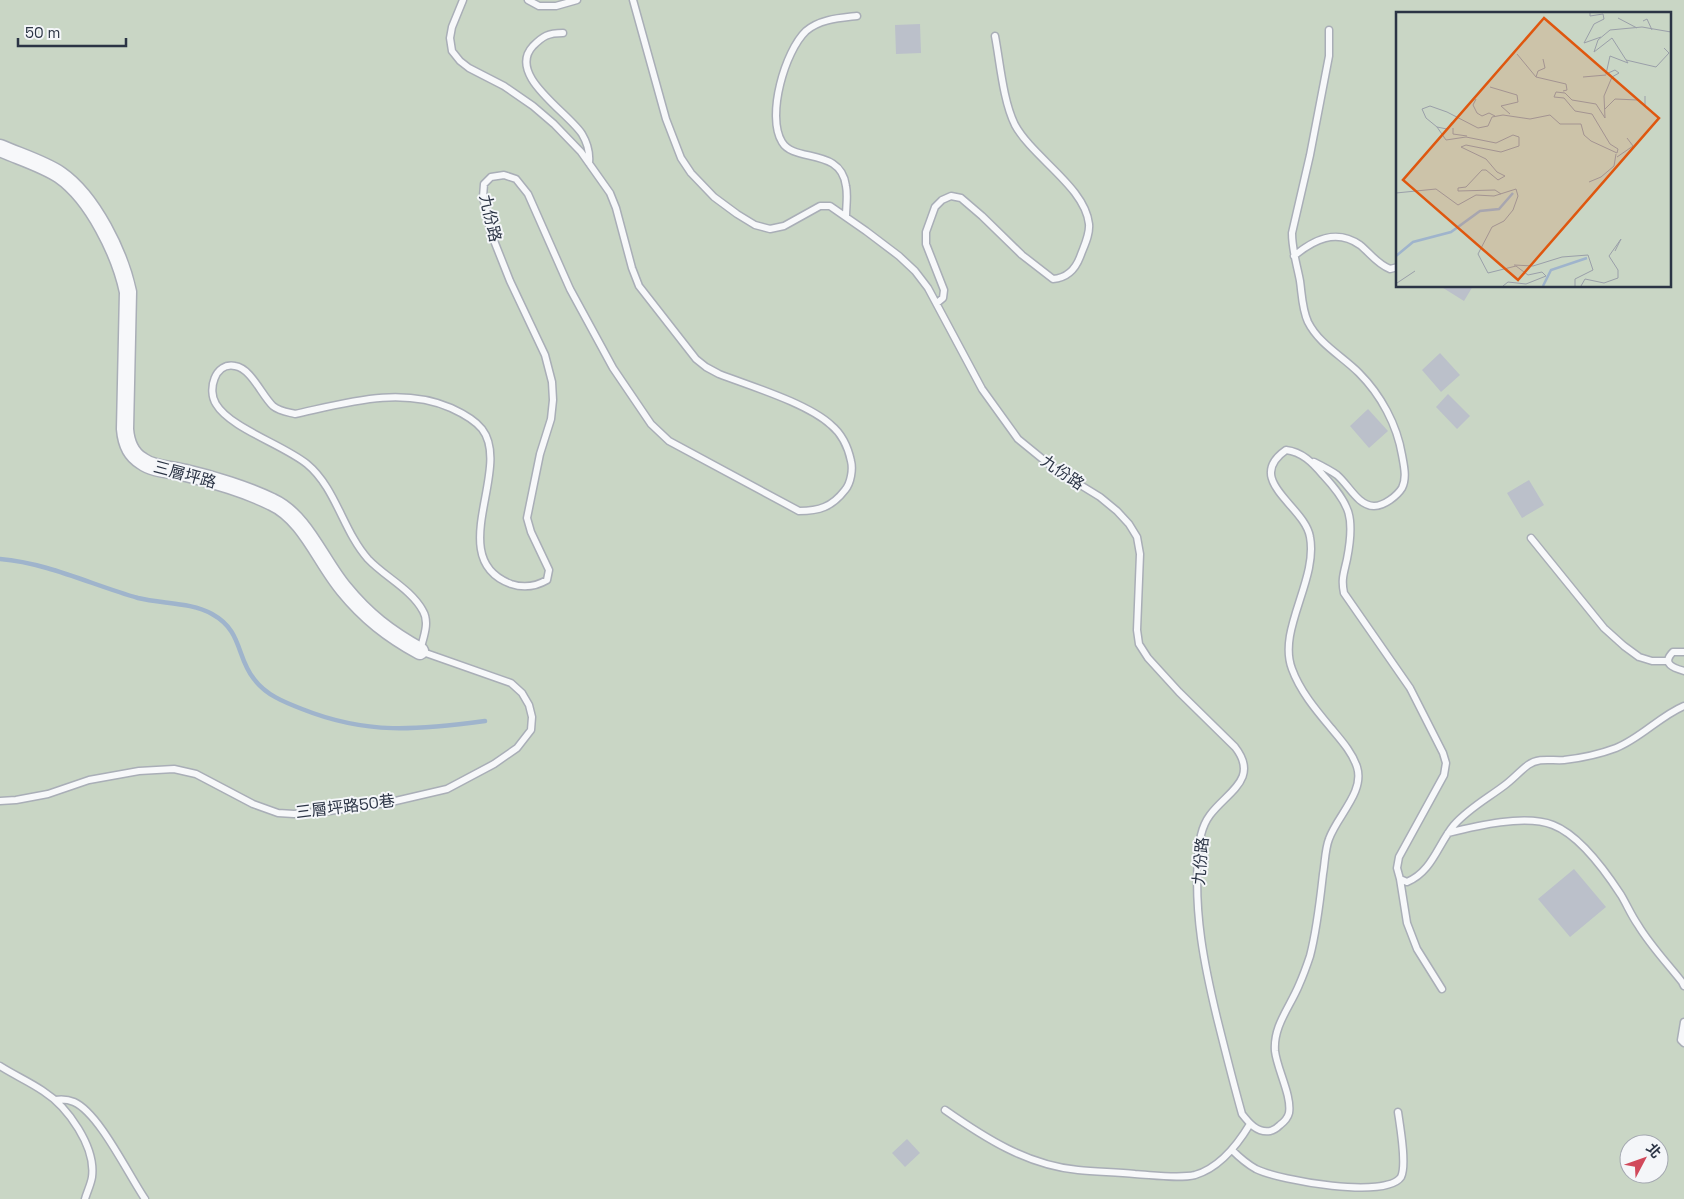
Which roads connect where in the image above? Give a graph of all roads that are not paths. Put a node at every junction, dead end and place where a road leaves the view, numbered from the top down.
1 (463, 0) edge
2 (528, 0) edge
3 (577, 0) edge
4 (633, 0) edge
5 (857, 16) dead end
6 (1328, 30) dead end
7 (563, 33) dead end
8 (995, 36) dead end
9 (0, 148) edge
10 (589, 163) junction
11 (846, 216) junction
12 (1294, 256) junction
13 (1396, 268) edge
14 (936, 303) junction
15 (1306, 458) junction
16 (1531, 538) dead end
17 (420, 651) junction
18 (1684, 652) edge
19 (1668, 661) junction
20 (1684, 671) edge
21 (1684, 706) edge
22 (0, 801) edge
23 (1448, 833) junction
24 (1400, 879) junction
25 (1684, 986) edge
26 (1442, 989) dead end
27 (1684, 1022) edge
28 (1684, 1043) edge
29 (0, 1066) edge
30 (55, 1100) junction
31 (945, 1110) dead end
32 (1398, 1112) dead end
33 (1250, 1124) junction
34 (1232, 1150) junction
35 (85, 1199) edge
36 (145, 1199) edge

1 - 10 lane, 九份路
2 - 3 lane
4 - 11 lane, 九份路
5 - 11 lane
6 - 12 lane
7 - 10 lane
8 - 14 lane
9 - 17 street, 三層坪路
10 - 17 lane, 九份路
11 - 14 lane, 九份路
12 - 13 lane
12 - 15 lane
14 - 33 lane, 九份路
15 - 24 lane
15 - 33 lane
16 - 19 lane
17 - 22 lane, 三層坪路50巷
18 - 19 lane
19 - 20 lane
21 - 23 lane
23 - 24 lane
23 - 25 lane
24 - 26 lane
27 - 28 lane
29 - 30 lane
30 - 35 lane
30 - 36 lane
31 - 34 lane
32 - 34 lane
33 - 34 lane

